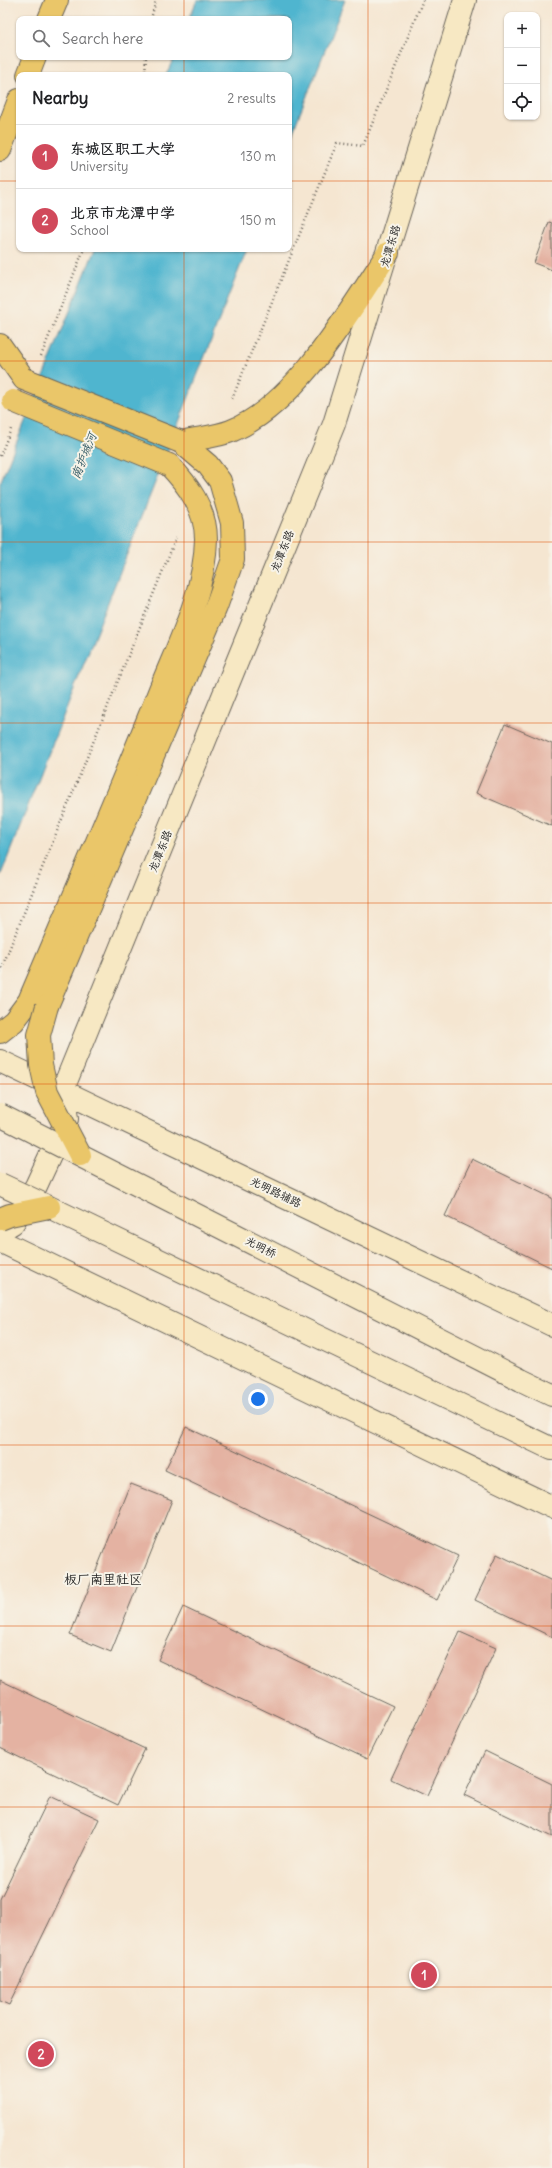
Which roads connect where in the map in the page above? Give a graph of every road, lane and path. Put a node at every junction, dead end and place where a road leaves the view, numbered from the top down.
1 (57, 0) edge
2 (156, 0) edge
3 (423, 0) edge
4 (465, 0) edge
5 (51, 16) edge
6 (152, 16) edge
7 (34, 60) edge
8 (146, 60) edge
9 (29, 72) edge
10 (145, 72) edge
11 (16, 108) edge
12 (0, 150) edge
13 (83, 252) edge
14 (388, 253) junction
15 (0, 346) edge
16 (39, 360) dead end
17 (231, 400) dead end
18 (7, 401) edge
19 (12, 427) dead end
20 (181, 442) junction
21 (0, 456) edge
22 (176, 538) dead end
23 (0, 972) edge
24 (38, 1004) junction
25 (0, 1032) edge
26 (0, 1061) edge
27 (19, 1070) junction
28 (0, 1079) edge
29 (63, 1089) junction
30 (0, 1115) edge
31 (80, 1155) junction
32 (0, 1184) edge
33 (49, 1207) junction
34 (0, 1219) edge
35 (0, 1231) edge
36 (0, 1241) edge
37 (552, 1325) edge
38 (552, 1395) edge
39 (552, 1449) edge
40 (552, 1508) edge

1 - 5 highway
2 - 6 path
3 - 17 path
4 - 14 street, 龙潭东路
7 - 9 highway
8 - 10 path
11 - 12 highway
13 - 16 path
14 - 20 highway
14 - 29 street, 龙潭东路
15 - 20 highway, bridge
18 - 24 highway, bridge
19 - 21 path
20 - 24 highway
22 - 23 path
24 - 25 highway
24 - 31 highway, bridge
26 - 27 street, 光明路辅路
27 - 28 street
27 - 29 street, 光明路辅路
29 - 35 street
29 - 37 street, 光明路辅路
30 - 31 street, 光明桥, bridge
31 - 38 street, 光明桥, bridge
32 - 33 street, bridge
33 - 34 highway, bridge
33 - 39 street
36 - 40 street

